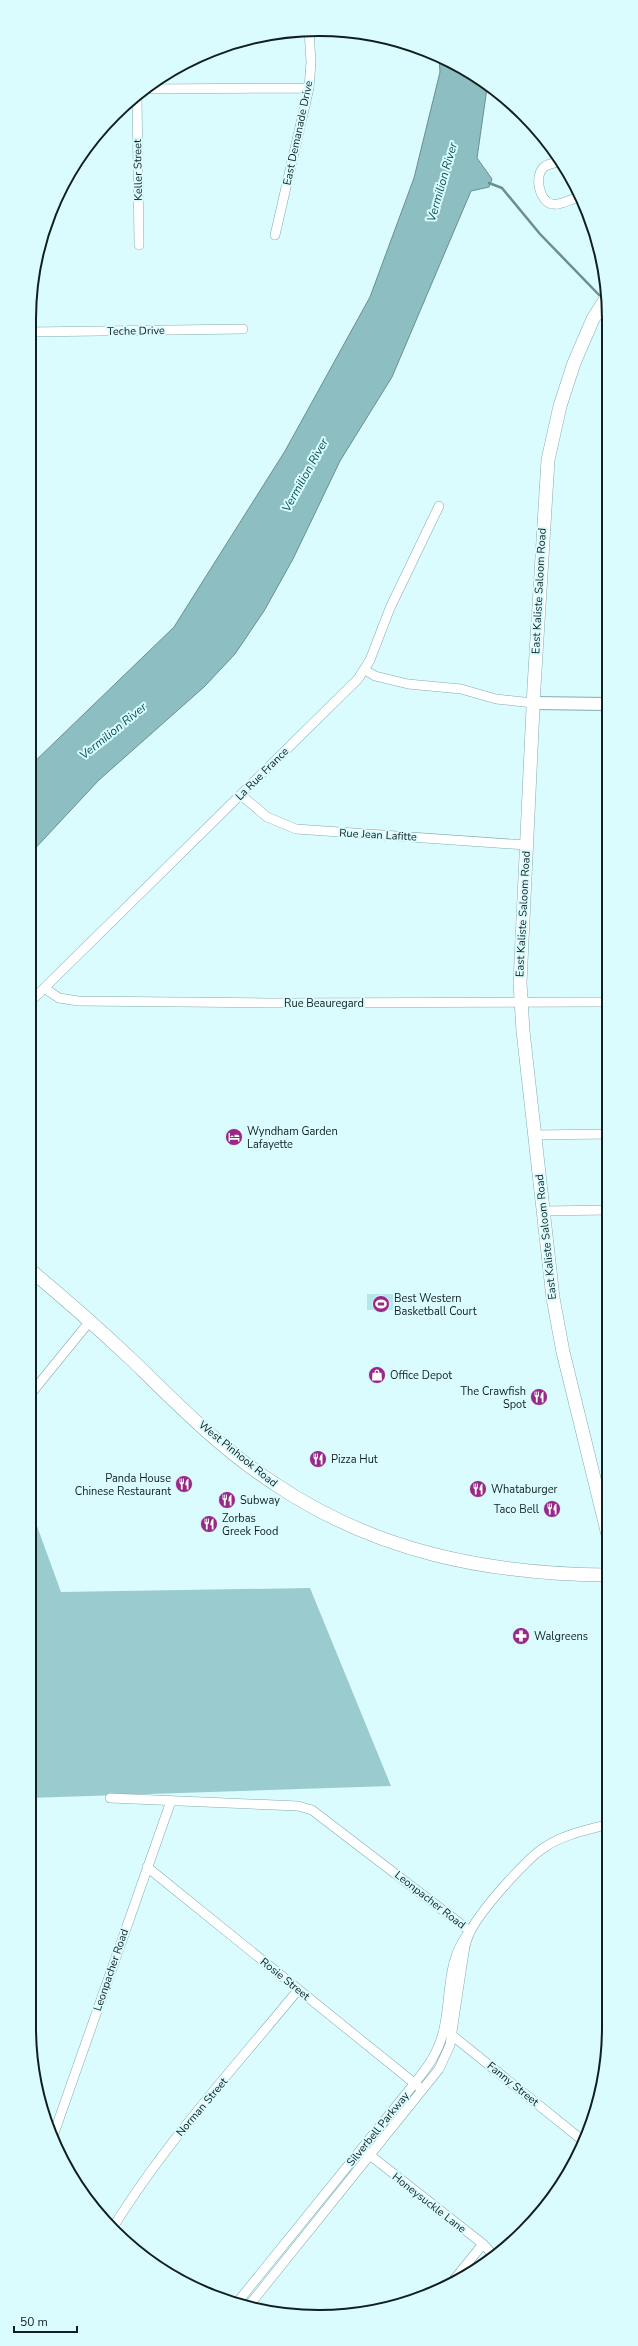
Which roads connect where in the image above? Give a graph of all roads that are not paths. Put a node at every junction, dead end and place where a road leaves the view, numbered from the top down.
1 (309, 37) edge
2 (309, 88) junction
3 (155, 89) edge
4 (137, 102) edge
5 (555, 163) edge
6 (575, 198) edge
7 (276, 235) dead end
8 (139, 245) dead end
9 (601, 306) edge
10 (243, 329) dead end
11 (36, 332) edge
12 (439, 506) dead end
13 (365, 670) junction
14 (533, 703) junction
15 (602, 704) edge
16 (241, 795) junction
17 (526, 845) junction
18 (44, 988) junction
19 (36, 996) edge
20 (520, 1002) junction
21 (602, 1002) edge
22 (602, 1134) edge
23 (535, 1135) junction
24 (602, 1210) edge
25 (544, 1211) junction
26 (36, 1275) edge
27 (90, 1321) junction
28 (36, 1387) edge
29 (602, 1509) edge
30 (602, 1575) edge
31 (110, 1798) dead end
32 (171, 1801) junction
33 (602, 1826) edge
34 (147, 1867) junction
35 (470, 1931) junction
36 (298, 1990) junction
37 (444, 2029) junction
38 (452, 2035) junction
39 (414, 2084) junction
40 (423, 2091) junction
41 (56, 2129) edge
42 (579, 2138) edge
43 (362, 2149) junction
44 (370, 2155) junction
45 (115, 2223) edge
46 (482, 2244) junction
47 (490, 2252) edge
48 (460, 2272) edge
49 (240, 2298) edge
50 (252, 2302) edge

1 - 2 street, East Demanade Drive
2 - 3 street
2 - 7 street, East Demanade Drive
4 - 8 street, Keller Street
5 - 6 street
9 - 14 main road, East Kaliste Saloom Road
10 - 11 street, Teche Drive
12 - 13 street, La Rue France
13 - 14 street
13 - 16 street, La Rue France
14 - 15 street
14 - 17 main road, East Kaliste Saloom Road
16 - 17 street, Rue Jean Lafitte
16 - 18 street, La Rue France
17 - 20 main road, East Kaliste Saloom Road
18 - 19 street, La Rue France
18 - 20 street, Rue Beauregard
20 - 21 street, Rue Beauregard
20 - 23 main road, East Kaliste Saloom Road
22 - 23 street
23 - 25 main road, East Kaliste Saloom Road
24 - 25 street
25 - 29 main road, East Kaliste Saloom Road
26 - 27 main road, West Pinhook Road
27 - 28 street
27 - 30 main road, West Pinhook Road
31 - 32 street, Leonpacher Road
32 - 34 street, Leonpacher Road
32 - 35 street, Leonpacher Road
33 - 35 street, Silverbell Parkway
34 - 36 street, Rosie Street
34 - 41 street, Leonpacher Road
35 - 37 street, Silverbell Parkway
35 - 38 street, Silverbell Parkway
36 - 39 street, Rosie Street
36 - 45 street, Norman Street
37 - 38 street, Fanny Street
37 - 39 street, Silverbell Parkway
38 - 40 street, Silverbell Parkway
38 - 42 street, Fanny Street
39 - 40 street, Rosie Street
39 - 43 street, Silverbell Parkway
40 - 44 street, Silverbell Parkway
43 - 44 street, Honeysuckle Lane
43 - 49 street, Silverbell Parkway
44 - 46 street, Honeysuckle Lane
44 - 50 street, Silverbell Parkway
46 - 47 street, Honeysuckle Lane
46 - 48 street

